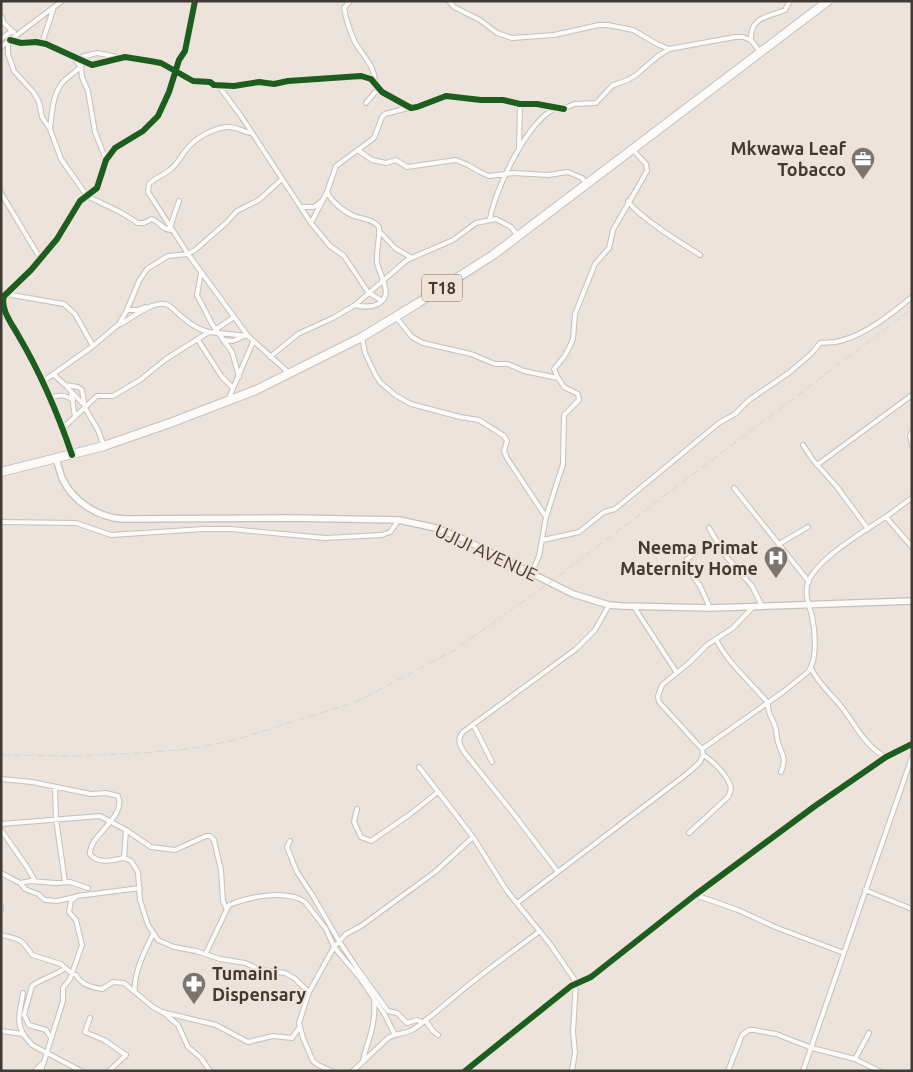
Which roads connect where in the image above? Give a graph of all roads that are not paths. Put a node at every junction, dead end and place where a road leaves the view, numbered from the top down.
1 (62, 1) edge
2 (195, 1) edge
3 (350, 1) edge
4 (448, 1) edge
5 (790, 1) edge
6 (828, 1) edge
7 (54, 7) junction
8 (1, 16) edge
9 (12, 32) junction
10 (18, 34) junction
11 (1, 39) edge
12 (751, 40) junction
13 (9, 41) junction
14 (42, 43) junction
15 (1, 48) edge
16 (669, 49) junction
17 (761, 53) junction
18 (8, 54) junction
19 (70, 54) junction
20 (77, 58) junction
21 (119, 58) junction
22 (84, 62) junction
23 (80, 67) junction
24 (176, 71) junction
25 (376, 83) junction
26 (214, 85) junction
27 (380, 89) junction
28 (366, 103) dead end
29 (520, 104) junction
30 (411, 108) junction
31 (564, 109) junction
32 (50, 130) junction
33 (252, 133) junction
34 (519, 148) junction
35 (633, 150) junction
36 (359, 151) junction
37 (106, 160) junction
38 (506, 173) junction
39 (282, 179) junction
40 (588, 184) junction
41 (328, 192) junction
42 (1, 193) edge
43 (87, 196) junction
44 (331, 199) junction
45 (179, 201) dead end
46 (323, 201) junction
47 (628, 201) junction
48 (301, 207) junction
49 (490, 219) junction
50 (311, 223) junction
51 (171, 228) junction
52 (379, 231) junction
53 (518, 236) junction
54 (188, 254) junction
55 (700, 255) dead end
56 (40, 258) junction
57 (412, 258) junction
58 (201, 273) junction
59 (384, 281) junction
60 (368, 292) junction
61 (6, 294) junction
62 (912, 297) edge
63 (382, 301) junction
64 (355, 305) junction
65 (152, 306) junction
66 (128, 310) junction
67 (1, 314) edge
68 (234, 317) junction
69 (396, 317) junction
70 (9, 319) junction
71 (119, 324) junction
72 (216, 331) junction
73 (210, 332) junction
74 (246, 336) junction
75 (362, 337) junction
76 (198, 340) junction
77 (223, 340) junction
78 (253, 342) junction
79 (93, 346) junction
80 (270, 357) junction
81 (290, 373) junction
82 (53, 374) junction
83 (239, 377) junction
84 (558, 378) junction
85 (42, 382) junction
86 (65, 386) junction
87 (233, 388) junction
88 (71, 391) junction
89 (912, 395) edge
90 (50, 398) junction
91 (73, 400) junction
92 (228, 401) junction
93 (84, 407) junction
94 (75, 417) junction
95 (62, 428) junction
96 (912, 432) edge
97 (803, 445) dead end
98 (912, 445) edge
99 (104, 446) junction
100 (72, 455) junction
101 (56, 459) junction
102 (817, 465) junction
103 (1, 472) edge
104 (734, 488) dead end
105 (912, 498) edge
106 (546, 517) junction
107 (886, 517) junction
108 (400, 520) junction
109 (1, 522) edge
110 (808, 527) dead end
111 (708, 528) dead end
112 (868, 529) junction
113 (543, 540) junction
114 (779, 544) junction
115 (912, 547) edge
116 (694, 553) dead end
117 (531, 574) junction
118 (808, 582) junction
119 (912, 601) edge
120 (808, 604) junction
121 (609, 605) junction
122 (754, 606) junction
123 (762, 606) junction
124 (634, 607) junction
125 (710, 608) junction
126 (716, 638) junction
127 (811, 668) junction
128 (677, 673) junction
129 (768, 703) junction
130 (473, 724) junction
131 (912, 744) edge
132 (702, 749) junction
133 (702, 755) junction
134 (886, 757) junction
135 (912, 757) edge
136 (492, 762) dead end
137 (419, 766) dead end
138 (781, 772) dead end
139 (1, 779) edge
140 (55, 788) junction
141 (438, 792) junction
142 (357, 809) dead end
143 (56, 819) junction
144 (111, 822) junction
145 (1, 824) edge
146 (1, 830) edge
147 (126, 830) junction
148 (689, 833) dead end
149 (472, 838) junction
150 (290, 841) dead end
151 (124, 858) junction
152 (558, 872) junction
153 (1, 873) edge
154 (35, 881) junction
155 (64, 882) junction
156 (21, 883) junction
157 (88, 888) dead end
158 (140, 888) junction
159 (865, 890) junction
160 (695, 895) junction
161 (75, 897) junction
162 (517, 903) junction
163 (226, 908) junction
164 (912, 909) edge
165 (540, 931) junction
166 (153, 934) junction
167 (1, 936) edge
168 (339, 941) junction
169 (334, 947) junction
170 (844, 953) junction
171 (206, 954) junction
172 (66, 968) junction
173 (72, 973) junction
174 (576, 982) junction
175 (135, 992) junction
176 (309, 992) junction
177 (23, 993) dead end
178 (374, 999) junction
179 (162, 1012) junction
180 (90, 1018) dead end
181 (424, 1021) junction
182 (299, 1028) junction
183 (1, 1031) edge
184 (869, 1033) dead end
185 (24, 1035) junction
186 (395, 1035) junction
187 (438, 1035) dead end
188 (51, 1039) junction
189 (812, 1048) junction
190 (46, 1054) junction
191 (855, 1059) junction
192 (363, 1061) junction
193 (44, 1062) junction
194 (35, 1071) edge
195 (41, 1071) edge
196 (80, 1071) edge
197 (109, 1071) edge
198 (210, 1071) edge
199 (332, 1071) edge
200 (353, 1071) edge
201 (465, 1071) edge
202 (572, 1071) edge
203 (728, 1071) edge
204 (803, 1071) edge
205 (880, 1071) edge

1 - 7 street
2 - 24 street
3 - 25 street
4 - 16 street
5 - 12 street
6 - 17 highway, T18
7 - 10 street
7 - 14 street
8 - 9 street
9 - 10 street
9 - 11 street
10 - 13 street
12 - 16 street
12 - 17 street
13 - 14 street
13 - 15 street
13 - 18 street
14 - 19 street
15 - 18 street
16 - 31 street
17 - 35 highway, T18
18 - 32 street
19 - 20 street
19 - 23 street
20 - 21 street
20 - 22 street
21 - 22 street
21 - 24 street
22 - 23 street
23 - 32 street
23 - 37 street
24 - 26 street
24 - 37 street
25 - 26 street
25 - 27 street
26 - 33 street
27 - 28 street
27 - 30 street
29 - 30 street
29 - 31 street
29 - 34 street
30 - 36 street
31 - 34 street
32 - 43 street
33 - 39 street
33 - 51 street
34 - 38 street
35 - 40 highway, T18
35 - 47 street
36 - 38 street
36 - 41 street
37 - 43 street
38 - 40 street
38 - 49 street
39 - 48 street
39 - 54 street
40 - 53 highway, T18
41 - 44 street
41 - 46 street
42 - 56 street
43 - 51 street
43 - 56 street
44 - 46 street
44 - 52 street
45 - 51 street
46 - 48 street
46 - 50 street
47 - 55 street
47 - 84 street
48 - 50 street
49 - 53 street
49 - 57 street
50 - 60 street
51 - 54 street
52 - 57 street
52 - 59 street
53 - 69 highway, T18
54 - 58 street
54 - 66 street
56 - 61 street
57 - 59 street
58 - 68 street
58 - 72 street
59 - 60 street
59 - 63 street
60 - 63 street
60 - 64 street
61 - 70 street
61 - 79 street
62 - 113 street
63 - 64 street
64 - 80 street
65 - 66 street
65 - 71 street
65 - 73 street
66 - 71 street
67 - 70 street
68 - 72 street
68 - 74 street
69 - 75 highway, T18
69 - 84 street
70 - 85 street
71 - 79 street
72 - 73 street
72 - 74 street
72 - 77 street
73 - 76 street
74 - 77 street
74 - 78 street
75 - 81 highway, T18
75 - 106 street
76 - 87 street
76 - 93 street
77 - 83 street
78 - 80 street
78 - 83 street
79 - 82 street
80 - 81 street
81 - 92 highway, T18
82 - 85 street
82 - 86 street
83 - 87 street
84 - 106 street
85 - 90 street
86 - 88 street
86 - 93 street
87 - 92 street
88 - 91 street
88 - 93 street
89 - 102 street
90 - 91 street
90 - 95 street
91 - 94 street
92 - 99 highway, T18
93 - 94 street
93 - 99 street
94 - 95 street
95 - 100 street
96 - 98 street
97 - 102 street
99 - 100 highway, T18
100 - 101 highway, T18
101 - 103 highway, T18
101 - 108 main road, UJIJI AVENUE
102 - 112 street
104 - 114 street
105 - 107 street
106 - 113 street
107 - 112 street
107 - 115 street
108 - 109 street
108 - 117 main road, UJIJI AVENUE
110 - 114 street
111 - 123 street
112 - 118 street
113 - 117 street
114 - 118 street
116 - 125 street
117 - 121 main road, UJIJI AVENUE
118 - 120 street
119 - 120 main road, UJIJI AVENUE
120 - 123 main road, UJIJI AVENUE
120 - 127 street
121 - 124 main road, UJIJI AVENUE
121 - 130 street
122 - 123 main road, UJIJI AVENUE
122 - 125 main road, UJIJI AVENUE
122 - 126 street
124 - 125 main road, UJIJI AVENUE
124 - 128 street
126 - 128 street
126 - 129 street
127 - 129 street
127 - 134 street
128 - 132 street
129 - 132 street
129 - 138 street
130 - 136 street
130 - 152 street
131 - 134 street
132 - 133 street
133 - 148 street
133 - 152 street
134 - 160 street
135 - 159 street
137 - 141 street
139 - 140 street
140 - 143 street
140 - 144 street
141 - 142 street
141 - 149 street
143 - 144 street
143 - 145 street
143 - 155 street
144 - 147 street
144 - 151 street
146 - 154 street
147 - 151 street
147 - 163 street
149 - 162 street
149 - 168 street
150 - 168 street
151 - 158 street
152 - 162 street
153 - 156 street
154 - 155 street
154 - 156 street
155 - 157 street
156 - 161 street
158 - 161 street
158 - 166 street
159 - 164 street
159 - 170 street
160 - 170 street
160 - 174 street
161 - 173 street
162 - 165 street
163 - 169 street
163 - 171 street
165 - 174 street
165 - 181 street
166 - 171 street
166 - 175 street
167 - 172 street
168 - 169 street
168 - 181 street
169 - 176 street
169 - 178 street
170 - 189 street
171 - 176 street
172 - 173 street
172 - 188 street
173 - 175 street
173 - 188 street
174 - 201 street
174 - 202 street
175 - 179 street
176 - 182 street
177 - 185 street
178 - 186 street
178 - 192 street
179 - 182 street
179 - 198 street
180 - 197 street
181 - 186 street
181 - 187 street
182 - 199 street
183 - 185 street
184 - 191 street
185 - 190 street
186 - 192 street
188 - 190 street
189 - 191 street
189 - 203 street
189 - 204 street
190 - 193 street
190 - 196 street
191 - 205 street
192 - 200 street
193 - 194 street
193 - 195 street

